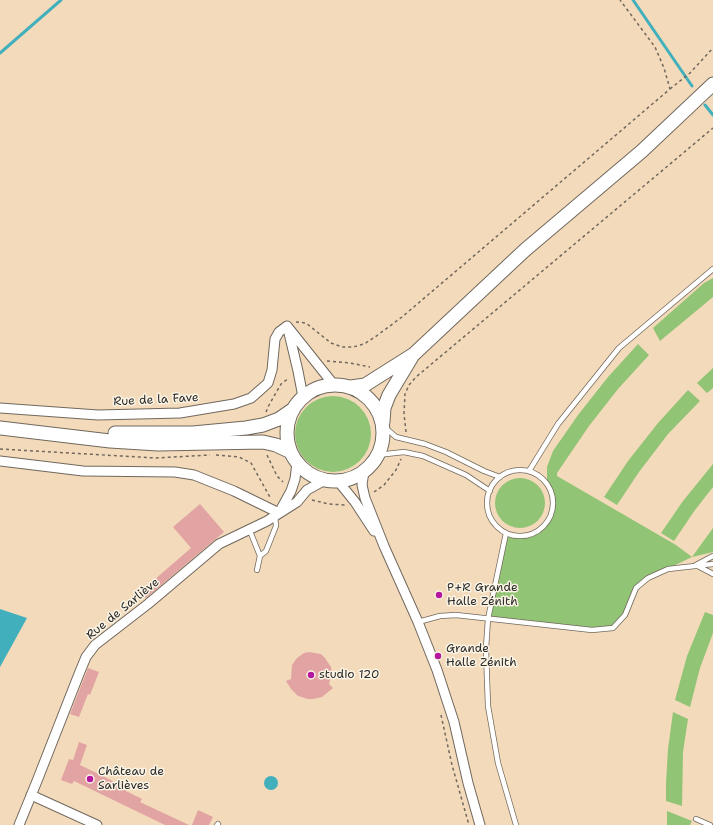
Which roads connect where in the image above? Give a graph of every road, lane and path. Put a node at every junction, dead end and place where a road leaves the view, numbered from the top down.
1 (620, 0) edge
2 (713, 48) edge
3 (713, 84) edge
4 (670, 89) junction
5 (713, 128) edge
6 (713, 269) edge
7 (287, 326) junction
8 (414, 354) junction
9 (315, 363) junction
10 (372, 367) dead end
11 (298, 371) junction
12 (334, 385) junction
13 (351, 387) junction
14 (303, 397) junction
15 (0, 408) edge
16 (292, 410) junction
17 (382, 425) junction
18 (263, 426) junction
19 (0, 428) edge
20 (33, 431) junction
21 (406, 440) junction
22 (124, 442) junction
23 (263, 442) junction
24 (0, 449) edge
25 (404, 452) junction
26 (292, 454) junction
27 (378, 455) junction
28 (0, 461) edge
29 (366, 468) junction
30 (529, 471) junction
31 (500, 477) junction
32 (331, 480) junction
33 (291, 490) junction
34 (490, 491) junction
35 (370, 495) junction
36 (302, 496) junction
37 (354, 502) junction
38 (277, 515) junction
39 (250, 531) junction
40 (506, 533) junction
41 (384, 546) junction
42 (260, 556) junction
43 (713, 556) edge
44 (713, 564) edge
45 (696, 565) junction
46 (257, 570) dead end
47 (713, 574) edge
48 (488, 619) junction
49 (418, 622) junction
50 (440, 712) dead end
51 (31, 795) junction
52 (696, 819) dead end
53 (19, 825) edge
54 (97, 825) edge
55 (469, 825) edge
56 (480, 825) edge
57 (516, 825) edge
58 (710, 825) edge

1 - 4 path
2 - 4 path
3 - 8 main road
4 - 7 path
5 - 21 path
6 - 30 lane
7 - 9 street
7 - 11 street
7 - 15 street, Rue de la Fave
8 - 13 main road
8 - 17 main road
9 - 10 path
9 - 12 street
11 - 14 street
11 - 18 path
12 - 13 main road
12 - 14 main road
13 - 17 main road
14 - 16 main road
16 - 18 main road
16 - 26 main road
17 - 21 lane
17 - 27 main road
18 - 20 main road
19 - 20 main road
20 - 22 main road
21 - 31 lane
22 - 23 main road
22 - 26 main road
23 - 26 main road
23 - 33 path
24 - 38 path
25 - 27 lane
25 - 34 lane
25 - 35 path
26 - 32 main road
26 - 33 street
27 - 29 main road
28 - 38 street
29 - 32 main road
29 - 35 street
29 - 41 street
30 - 31 lane
30 - 40 lane
31 - 34 lane
32 - 36 street, Rue de Sarliève
32 - 37 street
33 - 38 street
34 - 40 lane
35 - 41 street
36 - 37 path
36 - 38 street, Rue de Sarliève
37 - 41 street
38 - 39 street, Rue de Sarliève
38 - 42 lane
39 - 42 lane
39 - 51 street, Rue de Sarliève
40 - 48 lane
41 - 49 street
42 - 46 lane
43 - 45 lane
44 - 45 lane
45 - 47 lane
45 - 48 lane
48 - 49 lane
48 - 57 lane
49 - 56 street
50 - 55 path
51 - 53 street, Rue de Sarliève
51 - 54 street
52 - 58 lane

